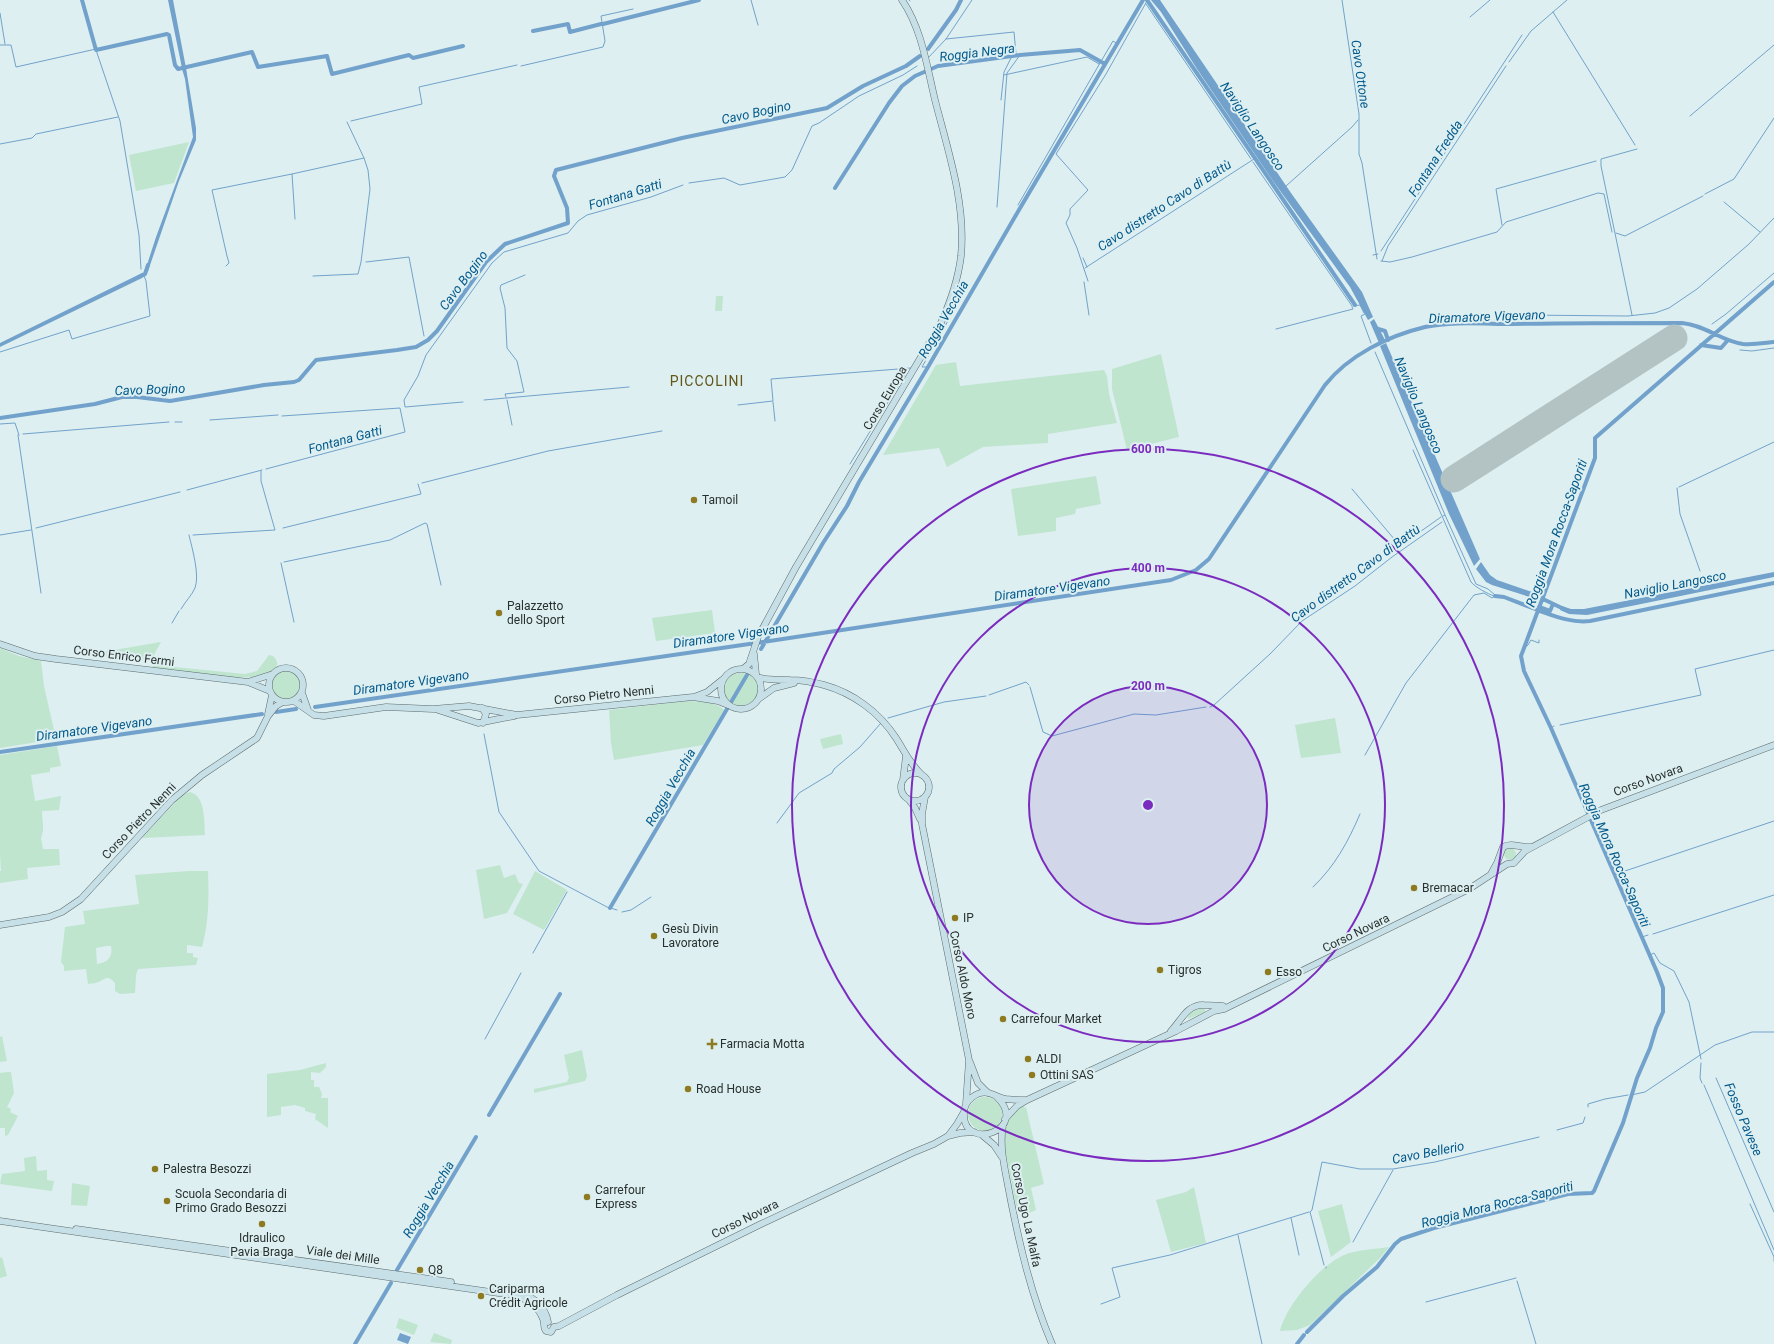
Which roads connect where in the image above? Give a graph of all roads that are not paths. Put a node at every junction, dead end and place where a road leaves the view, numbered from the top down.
1 (902, 0) edge
2 (0, 644) edge
3 (754, 650) junction
4 (743, 669) junction
5 (273, 674) junction
6 (756, 676) junction
7 (724, 677) junction
8 (802, 681) junction
9 (248, 682) junction
10 (271, 693) junction
11 (302, 693) junction
12 (693, 697) junction
13 (760, 698) junction
14 (294, 701) junction
15 (283, 702) junction
16 (465, 706) junction
17 (729, 706) junction
18 (482, 708) junction
19 (433, 709) junction
20 (308, 710) junction
21 (517, 715) junction
22 (268, 716) junction
23 (465, 720) junction
24 (483, 723) junction
25 (1774, 745) edge
26 (906, 756) junction
27 (922, 775) junction
28 (903, 780) junction
29 (925, 797) junction
30 (908, 799) junction
31 (922, 824) junction
32 (1515, 846) junction
33 (1534, 846) junction
34 (1500, 856) junction
35 (1518, 859) junction
36 (1507, 864) junction
37 (1490, 875) junction
38 (0, 925) edge
39 (1229, 1005) junction
40 (1210, 1006) junction
41 (1211, 1013) junction
42 (1182, 1018) junction
43 (1184, 1026) junction
44 (1169, 1033) junction
45 (969, 1060) junction
46 (988, 1093) junction
47 (996, 1096) junction
48 (1027, 1100) junction
49 (966, 1104) junction
50 (964, 1112) junction
51 (1004, 1122) junction
52 (974, 1132) junction
53 (982, 1135) junction
54 (948, 1136) junction
55 (1003, 1160) junction
56 (0, 1217) edge
57 (0, 1221) edge
58 (394, 1276) junction
59 (546, 1324) joint
60 (1052, 1344) edge

1 - 3 main road, Corso Europa
2 - 9 main road, Corso Enrico Fermi
3 - 4 main road
3 - 6 main road
4 - 6 main road
4 - 7 main road
5 - 9 main road, Corso Enrico Fermi
5 - 10 main road
5 - 11 main road
6 - 8 main road
6 - 13 main road
7 - 12 main road, Corso Pietro Nenni
7 - 17 main road
8 - 13 main road
8 - 26 main road
9 - 10 main road, Corso Enrico Fermi
10 - 15 main road
10 - 22 main road, Corso Pietro Nenni
11 - 14 main road
11 - 20 main road
12 - 17 main road, Corso Pietro Nenni
12 - 21 main road, Corso Pietro Nenni
13 - 17 main road
14 - 15 main road
14 - 20 main road, Corso Pietro Nenni
15 - 22 main road, Corso Pietro Nenni
16 - 18 main road, Corso Pietro Nenni
16 - 19 main road, Corso Pietro Nenni
16 - 23 main road
18 - 21 main road, Corso Pietro Nenni
18 - 24 main road
19 - 20 main road, Corso Pietro Nenni
19 - 23 main road, Corso Pietro Nenni
21 - 24 main road, Corso Pietro Nenni
22 - 38 main road, Corso Pietro Nenni
23 - 24 main road, Corso Pietro Nenni
25 - 33 main road, Corso Novara
26 - 27 main road
26 - 28 main road
27 - 28 main road
27 - 29 main road
28 - 30 main road
29 - 30 main road
29 - 31 main road, Corso Aldo Moro
30 - 31 main road, Corso Aldo Moro
31 - 45 main road, Corso Aldo Moro
32 - 33 main road, Corso Novara
32 - 34 main road, Corso Novara
32 - 35 main road
33 - 35 main road, Corso Novara
34 - 36 main road
34 - 37 main road, Corso Novara
35 - 36 main road, Corso Novara
36 - 37 main road, Corso Novara
37 - 39 main road, Corso Novara
39 - 40 main road, Corso Novara
39 - 41 main road, Corso Novara
40 - 41 main road
40 - 42 main road, Corso Novara
41 - 43 main road, Corso Novara
42 - 43 main road
42 - 44 main road
43 - 44 main road
44 - 48 main road
45 - 46 main road, Corso Aldo Moro
45 - 49 main road, Corso Aldo Moro
46 - 47 main road
46 - 49 main road
47 - 48 main road
47 - 51 main road
48 - 51 main road
49 - 50 main road
50 - 52 main road
50 - 54 main road, Corso Novara
51 - 53 main road
51 - 55 main road, Corso Ugo La Malfa
52 - 53 main road
52 - 54 main road, Corso Novara
53 - 55 main road, Corso Ugo La Malfa
54 - 59 main road, Corso Novara
55 - 60 main road, Corso Ugo La Malfa
56 - 58 main road, Viale dei Mille
57 - 58 main road, Viale dei Mille
58 - 59 main road, Viale dei Mille

